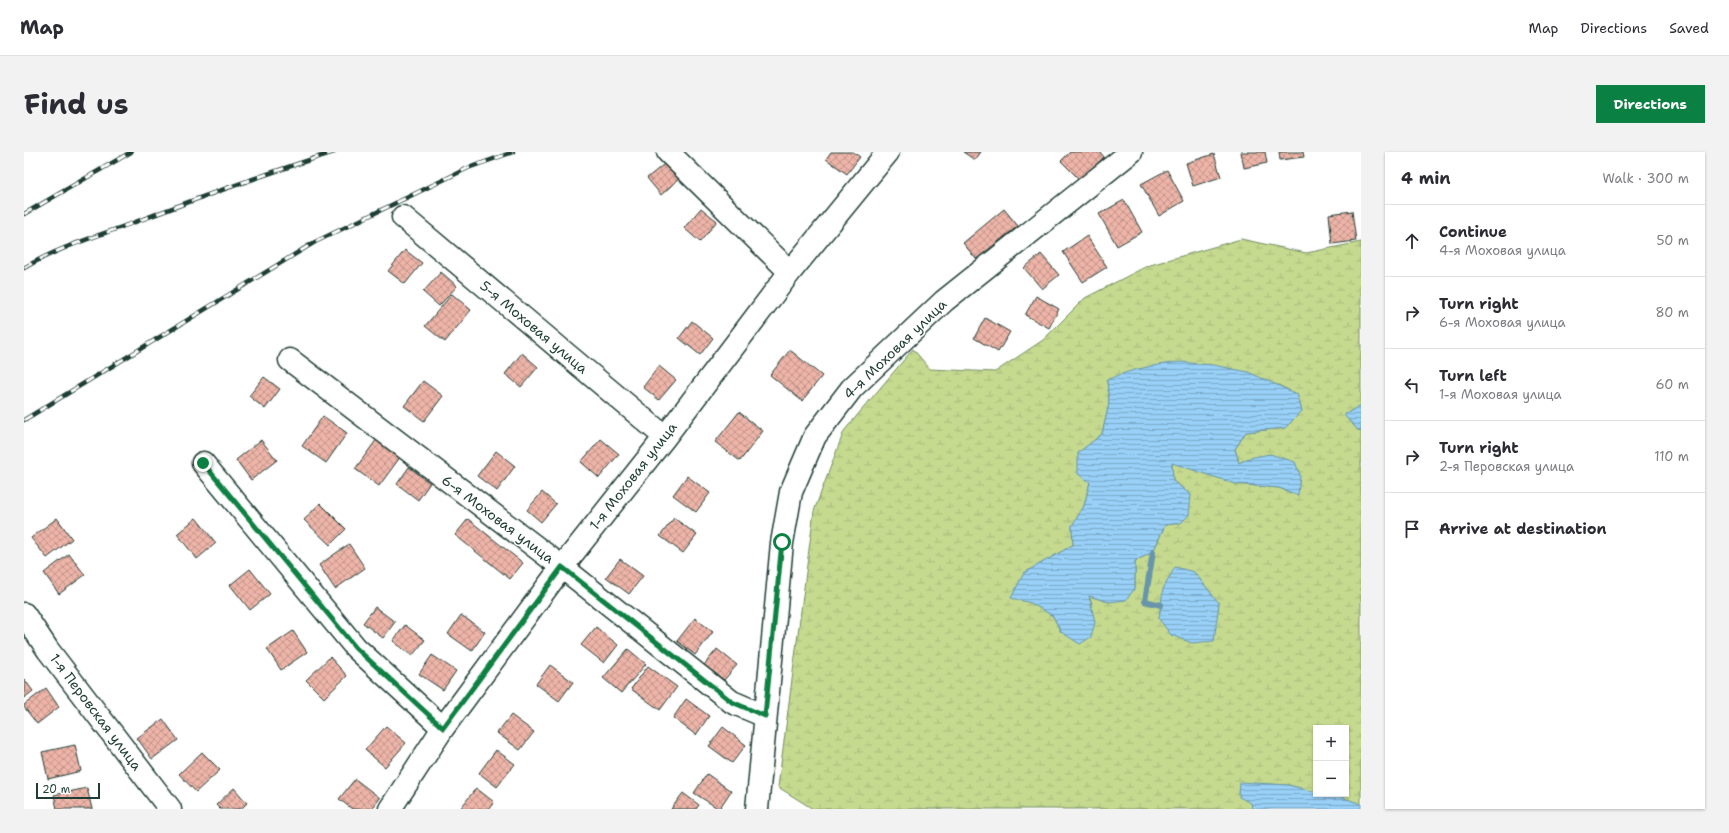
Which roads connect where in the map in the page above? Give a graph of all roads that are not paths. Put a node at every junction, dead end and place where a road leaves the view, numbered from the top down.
1 (668, 152) edge
2 (888, 152) edge
3 (1131, 152) edge
4 (403, 217) dead end
5 (790, 272) junction
6 (290, 360) dead end
7 (665, 437) junction
8 (203, 463) dead end
9 (562, 567) junction
10 (24, 614) edge
11 (765, 716) junction
12 (443, 728) junction
13 (170, 809) edge
14 (390, 809) edge
15 (758, 809) edge

1 - 5 street
2 - 5 street, 1-я Моховая улица
3 - 11 street, 4-я Моховая улица
4 - 7 street, 5-я Моховая улица
5 - 7 street, 1-я Моховая улица
6 - 9 street, 6-я Моховая улица
7 - 9 street, 1-я Моховая улица
8 - 12 street
9 - 11 street, 6-я Моховая улица
9 - 12 street, 1-я Моховая улица
10 - 13 street, 1-я Перовская улица
11 - 15 street, 4-я Моховая улица
12 - 14 street, 1-я Моховая улица

